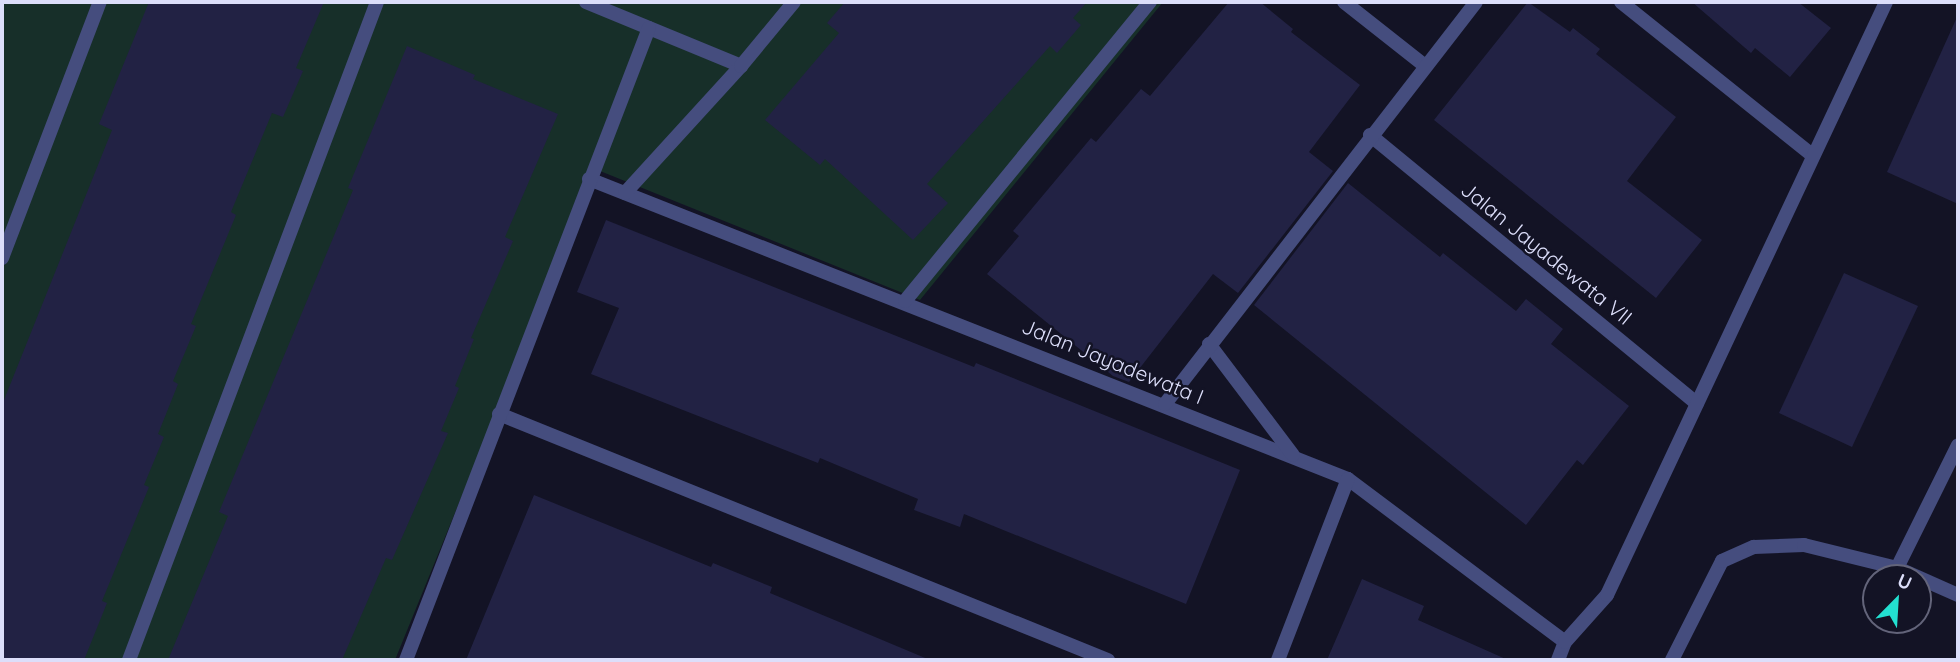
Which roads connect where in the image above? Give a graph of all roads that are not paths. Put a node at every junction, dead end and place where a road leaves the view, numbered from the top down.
1 (100, 2) edge
2 (377, 2) edge
3 (586, 2) edge
4 (794, 2) edge
5 (1150, 2) edge
6 (1344, 2) edge
7 (1476, 2) edge
8 (1621, 2) edge
9 (1886, 2) edge
10 (649, 28) junction
11 (741, 66) junction
12 (1424, 66) junction
13 (1370, 135) junction
14 (1813, 156) junction
15 (589, 179) junction
16 (625, 193) junction
17 (2, 258) edge
18 (905, 302) junction
19 (1209, 344) junction
20 (1165, 404) junction
21 (1698, 404) junction
22 (499, 414) junction
23 (1958, 445) edge
24 (1294, 456) junction
25 (1348, 479) junction
26 (1881, 564) edge
27 (1899, 564) edge
28 (1932, 583) edge
29 (1958, 595) edge
30 (1565, 642) junction
31 (129, 660) edge
32 (406, 660) edge
33 (1108, 660) edge
34 (1278, 660) edge
35 (1558, 660) edge
36 (1672, 660) edge

1 - 17 street
2 - 31 street
3 - 10 street
4 - 11 street
5 - 18 street
6 - 12 street
7 - 12 street
8 - 14 street
9 - 14 street
10 - 11 street
10 - 15 street
11 - 16 street
12 - 13 street
13 - 19 street
13 - 21 street, Jalan Jayadewata VII
14 - 21 street
15 - 16 street, Jalan Jayadewata I
15 - 22 street
16 - 18 street, Jalan Jayadewata I
18 - 20 street, Jalan Jayadewata I
19 - 20 street
19 - 24 street
20 - 24 street, Jalan Jayadewata I
21 - 30 street
22 - 32 street
22 - 33 street
23 - 27 street
24 - 25 street, Jalan Jayadewata I
25 - 30 street, Jalan Jayadewata I
25 - 34 street
26 - 36 street
28 - 29 street
30 - 35 street

